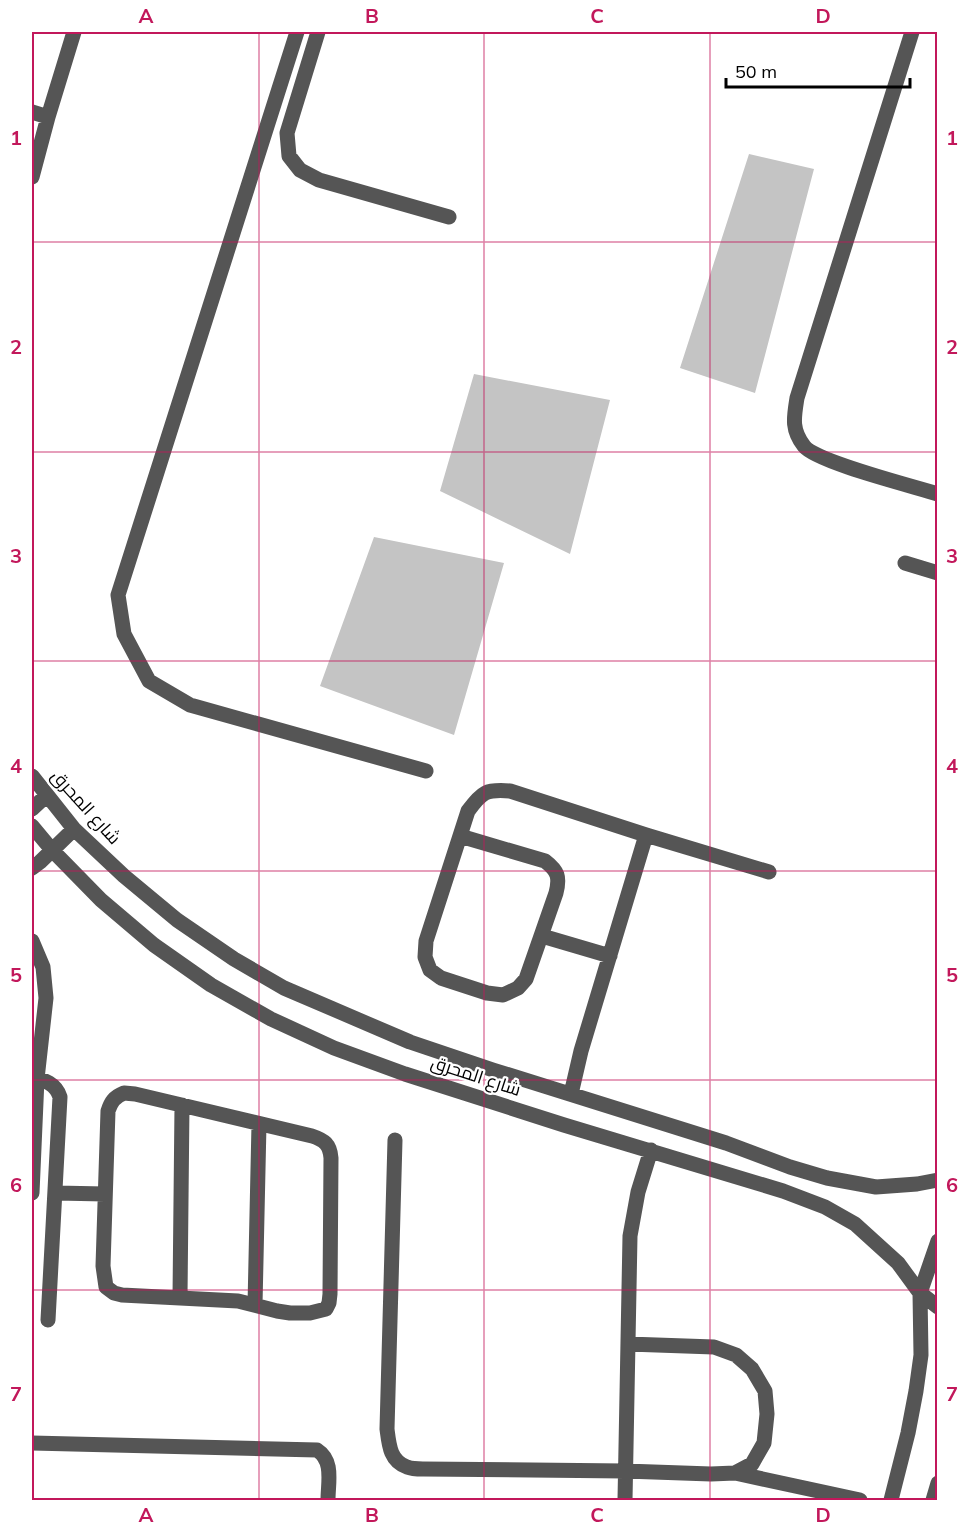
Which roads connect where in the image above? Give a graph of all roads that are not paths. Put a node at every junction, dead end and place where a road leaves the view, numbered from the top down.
1 (74, 32) edge
2 (297, 32) edge
3 (318, 32) edge
4 (912, 32) edge
5 (32, 112) edge
6 (48, 117) junction
7 (32, 177) edge
8 (449, 217) dead end
9 (938, 494) edge
10 (905, 563) dead end
11 (938, 573) edge
12 (426, 771) dead end
13 (32, 776) edge
14 (46, 795) junction
15 (32, 809) edge
16 (32, 826) edge
17 (74, 829) junction
18 (646, 835) junction
19 (460, 836) junction
20 (52, 850) junction
21 (32, 868) edge
22 (769, 872) dead end
23 (542, 936) junction
24 (32, 941) edge
25 (610, 956) junction
26 (34, 1078) edge
27 (571, 1094) junction
28 (182, 1105) junction
29 (259, 1124) junction
30 (395, 1140) dead end
31 (651, 1150) junction
32 (938, 1180) edge
33 (32, 1192) edge
34 (56, 1193) junction
35 (105, 1194) junction
36 (938, 1240) edge
37 (920, 1293) junction
38 (180, 1297) junction
39 (255, 1305) junction
40 (938, 1307) edge
41 (48, 1320) dead end
42 (628, 1344) junction
43 (32, 1443) edge
44 (625, 1471) junction
45 (735, 1473) junction
46 (938, 1483) edge
47 (328, 1500) edge
48 (625, 1500) edge
49 (860, 1500) edge
50 (891, 1500) edge
51 (933, 1500) edge

1 - 6 street
2 - 12 street
3 - 8 street
4 - 9 street
5 - 6 street
6 - 7 street
10 - 11 street
13 - 14 street, شارع المحرق
14 - 15 street
14 - 17 street, شارع المحرق
16 - 20 street, شارع المحرق
17 - 20 street
17 - 27 street, شارع المحرق
18 - 19 street
18 - 22 street
18 - 25 street
19 - 23 street
19 - 23 street
20 - 21 street
20 - 31 street, شارع المحرق
23 - 25 street
24 - 26 street
25 - 27 street
26 - 33 street
26 - 34 street
27 - 32 street, شارع المحرق
28 - 29 street
28 - 35 street
28 - 38 street
29 - 39 street
29 - 39 street
30 - 44 street
31 - 37 street, شارع المحرق
31 - 42 street
34 - 35 street
34 - 41 street
35 - 38 street
36 - 37 street
37 - 40 street, شارع المحرق
37 - 50 street
38 - 39 street
42 - 44 street
42 - 45 street
43 - 47 street
44 - 45 street
44 - 48 street
45 - 49 street
46 - 51 street

